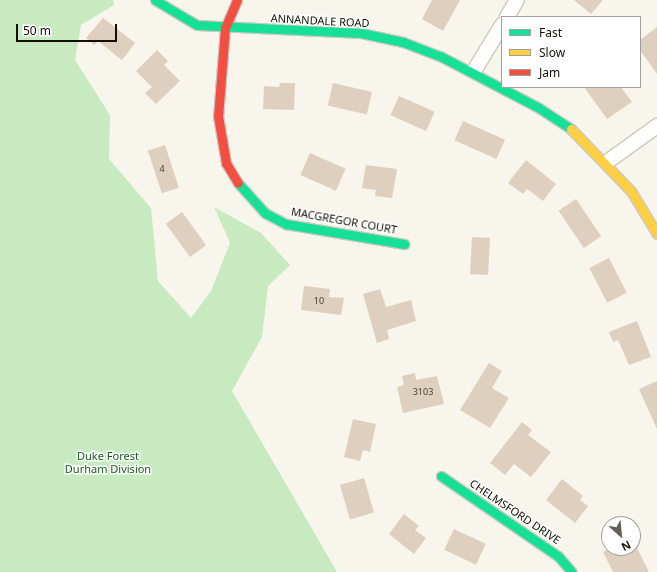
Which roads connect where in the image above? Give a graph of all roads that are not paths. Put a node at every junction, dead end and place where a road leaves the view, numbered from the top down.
1 (155, 0) edge
2 (237, 0) edge
3 (517, 0) edge
4 (507, 16) edge
5 (501, 26) edge
6 (225, 28) junction
7 (474, 71) junction
8 (501, 87) edge
9 (503, 88) edge
10 (657, 126) edge
11 (607, 162) junction
12 (657, 234) edge
13 (404, 244) dead end
14 (441, 476) dead end
15 (572, 572) edge

1 - 6 street, ANNANDALE ROAD
2 - 6 street, MACGREGOR COURT
3 - 4 street
5 - 7 street
6 - 7 street, ANNANDALE ROAD
6 - 13 street, MACGREGOR COURT
7 - 8 street, ANNANDALE ROAD
9 - 11 street, ANNANDALE ROAD
10 - 11 street
11 - 12 street, ANNANDALE ROAD
14 - 15 street, CHELMSFORD DRIVE

